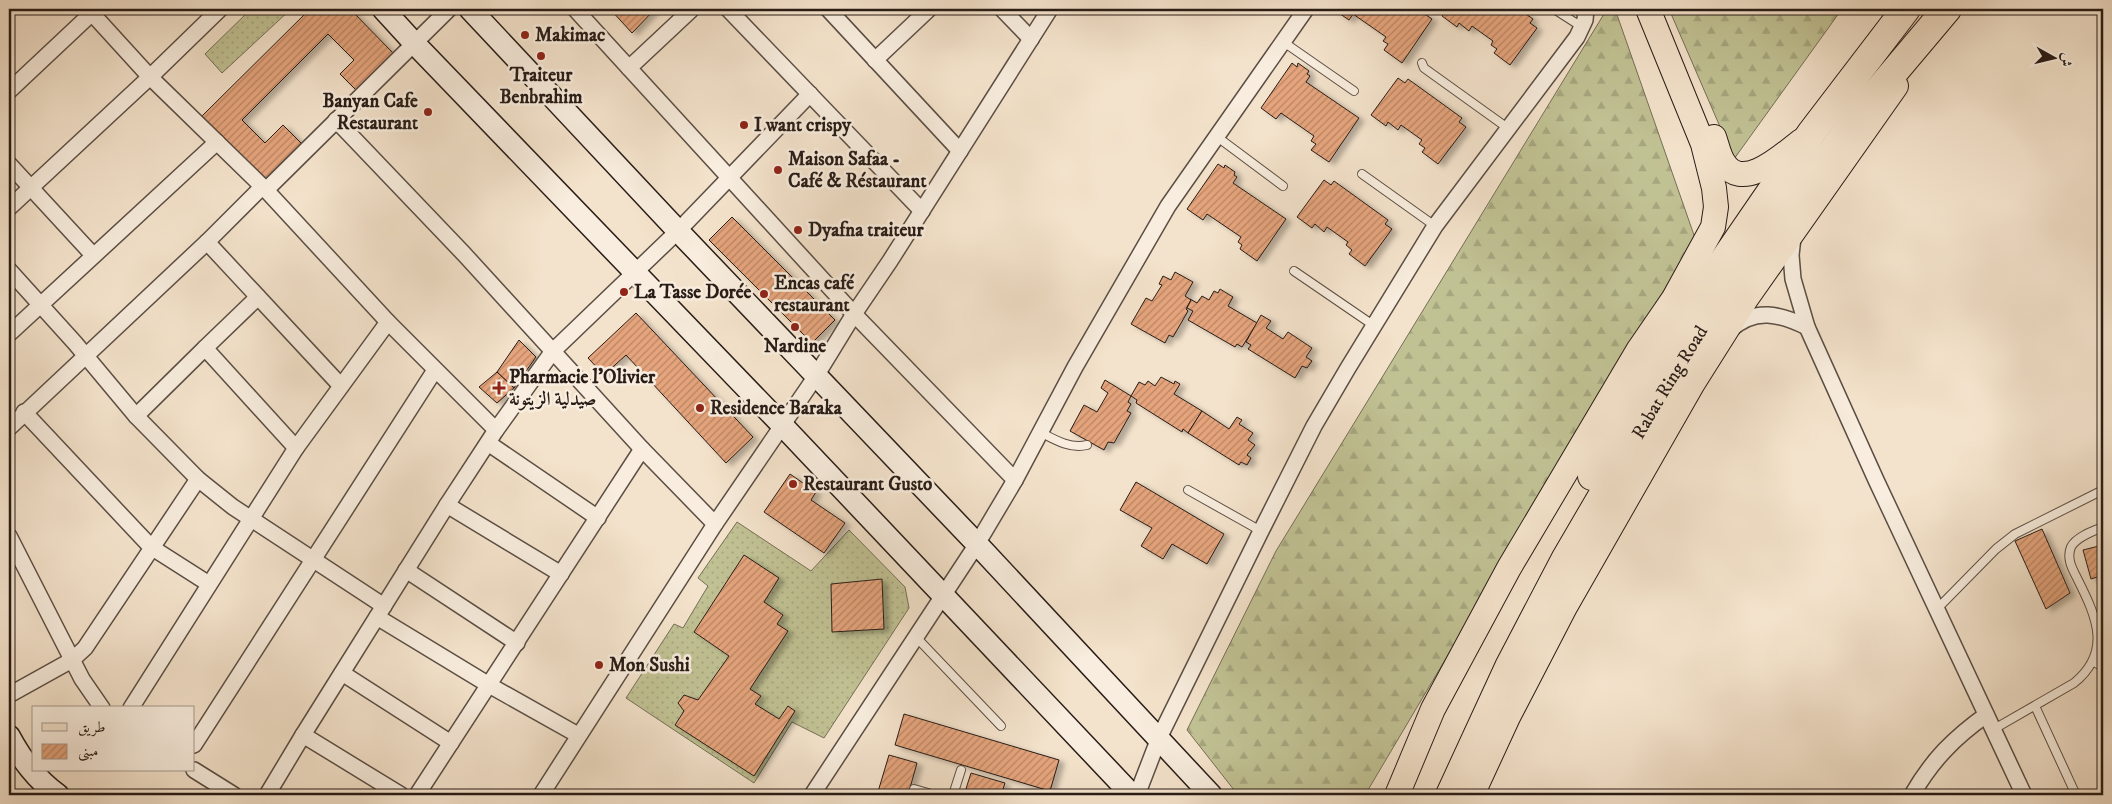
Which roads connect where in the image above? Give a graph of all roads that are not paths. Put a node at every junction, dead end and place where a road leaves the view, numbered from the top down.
1 (220, 9) edge
2 (383, 9) edge
3 (449, 9) edge
4 (470, 9) edge
5 (575, 9) edge
6 (692, 9) edge
7 (728, 9) edge
8 (828, 9) edge
9 (929, 9) edge
10 (1002, 9) edge
11 (1050, 9) edge
12 (1306, 9) edge
13 (1554, 9) edge
14 (1586, 9) edge
15 (1648, 9) edge
16 (1662, 9) edge
17 (1906, 9) edge
18 (90, 11) edge
19 (1940, 18) edge
20 (1582, 27) junction
21 (1031, 39) junction
22 (1282, 41) junction
23 (415, 44) junction
24 (875, 60) junction
25 (1422, 63) dead end
26 (629, 68) junction
27 (150, 77) junction
28 (9, 91) edge
29 (1354, 91) dead end
30 (810, 94) junction
31 (336, 120) junction
32 (1509, 129) junction
33 (1812, 132) junction
34 (1216, 136) junction
35 (217, 142) junction
36 (960, 151) junction
37 (9, 164) edge
38 (1362, 174) dead end
39 (1783, 174) junction
40 (729, 176) junction
41 (31, 186) junction
42 (1283, 186) dead end
43 (264, 189) junction
44 (9, 208) edge
45 (922, 211) junction
46 (1435, 226) junction
47 (1794, 230) junction
48 (678, 231) junction
49 (207, 242) junction
50 (93, 255) junction
51 (9, 270) edge
52 (634, 271) junction
53 (1294, 271) dead end
54 (258, 297) junction
55 (1674, 298) junction
56 (40, 304) junction
57 (854, 314) junction
58 (388, 322) junction
59 (1373, 325) junction
60 (1807, 327) junction
61 (9, 334) edge
62 (1720, 340) junction
63 (205, 348) junction
64 (553, 351) junction
65 (85, 357) junction
66 (435, 370) junction
67 (816, 376) junction
68 (341, 386) junction
69 (24, 412) junction
70 (136, 416) junction
71 (782, 426) junction
72 (9, 428) edge
73 (1040, 432) junction
74 (492, 437) junction
75 (1087, 445) dead end
76 (296, 448) junction
77 (642, 449) junction
78 (198, 479) junction
79 (1015, 480) junction
80 (1188, 490) dead end
81 (2103, 490) edge
82 (447, 505) junction
83 (598, 518) junction
84 (251, 519) junction
85 (715, 524) junction
86 (2103, 527) edge
87 (1261, 531) junction
88 (9, 536) edge
89 (977, 544) junction
90 (151, 547) junction
91 (313, 559) junction
92 (406, 570) junction
93 (560, 574) junction
94 (210, 584) junction
95 (943, 595) junction
96 (1937, 609) junction
97 (381, 611) junction
98 (916, 637) junction
99 (517, 643) junction
100 (72, 660) junction
101 (2094, 662) junction
102 (2103, 667) edge
103 (342, 673) junction
104 (489, 684) junction
105 (9, 695) edge
106 (100, 706) edge
107 (132, 706) edge
108 (2035, 706) junction
109 (1986, 715) junction
110 (1001, 726) dead end
111 (1994, 729) junction
112 (303, 735) junction
113 (578, 735) junction
114 (9, 736) edge
115 (1159, 738) junction
116 (451, 742) junction
117 (195, 743) edge
118 (961, 770) dead end
119 (195, 771) edge
120 (914, 790) dead end
121 (58, 795) edge
122 (234, 795) edge
123 (267, 795) edge
124 (401, 795) edge
125 (417, 795) edge
126 (541, 795) edge
127 (812, 795) edge
128 (935, 795) edge
129 (953, 795) edge
130 (1132, 795) edge
131 (1137, 795) edge
132 (1211, 795) edge
133 (1396, 795) edge
134 (1431, 795) edge
135 (1450, 795) edge
136 (1472, 795) edge
137 (1912, 795) edge
138 (2024, 795) edge
139 (2076, 795) edge

1 - 27 street
2 - 23 street
3 - 23 street
4 - 48 street
5 - 26 street
6 - 26 street
7 - 30 street
8 - 24 street
9 - 24 street
10 - 21 street
11 - 21 street
12 - 22 street
13 - 20 lane
14 - 20 street
15 - 55 main road
16 - 33 main road
17 - 33 highway, Rabat Ring Road
18 - 27 street
18 - 28 street
19 - 47 main road
19 - 135 highway, Rabat Ring Road
20 - 32 street
21 - 36 street
22 - 29 lane
22 - 34 street
23 - 31 street
23 - 52 street
24 - 36 street
25 - 32 lane
26 - 40 street
27 - 35 street
27 - 41 street
30 - 40 street
30 - 45 street
31 - 43 street
31 - 64 street
32 - 46 street
33 - 39 highway, Rabat Ring Road
34 - 42 lane
34 - 73 street
35 - 43 street
35 - 50 street
36 - 45 street
37 - 41 street
38 - 46 lane
39 - 55 highway
39 - 134 highway, Rabat Ring Road
40 - 48 street
40 - 57 street
41 - 44 street
41 - 50 street
43 - 49 street
43 - 58 street
45 - 57 street
46 - 59 street
47 - 60 street
47 - 62 main road
48 - 52 street
48 - 67 street
49 - 54 street
49 - 65 street
50 - 56 street
51 - 56 street
52 - 64 street
52 - 71 street
53 - 59 lane
54 - 63 street
54 - 68 street
55 - 133 main road
56 - 61 street
56 - 65 street
57 - 67 street
57 - 79 street
58 - 66 street
58 - 68 street
59 - 87 street
60 - 62 street
60 - 96 street
62 - 136 main road
63 - 70 street
63 - 76 street
64 - 74 street
64 - 77 street
65 - 69 street
65 - 70 street
66 - 74 street
66 - 91 street
67 - 71 street
67 - 89 street
68 - 76 street
69 - 72 street
69 - 90 street
70 - 78 street
71 - 85 street
71 - 95 street
73 - 75 lane
73 - 79 street
74 - 82 street
74 - 83 street
76 - 84 street
77 - 83 street
77 - 85 street
78 - 84 street
78 - 90 street
79 - 89 street
80 - 87 lane
81 - 96 lane
82 - 92 street
82 - 93 street
83 - 93 street
84 - 91 street
84 - 94 street
85 - 113 street
86 - 101 lane
87 - 115 street
88 - 100 street
89 - 95 street
89 - 115 street
90 - 94 street
90 - 100 street
91 - 97 street
91 - 117 street
92 - 97 street
92 - 99 street
93 - 99 street
94 - 107 street
95 - 98 street
95 - 130 street
96 - 109 street
97 - 103 street
97 - 104 street
98 - 110 lane
98 - 127 street
99 - 104 street
100 - 105 street
100 - 106 street
101 - 102 lane
101 - 108 lane
103 - 112 street
103 - 116 street
104 - 113 street
104 - 116 street
108 - 111 lane
108 - 139 lane
109 - 111 street
109 - 137 street
111 - 138 street
112 - 123 street
112 - 124 street
113 - 126 street
114 - 121 street
115 - 131 street
115 - 132 street
116 - 125 street
118 - 129 lane
119 - 122 street
120 - 128 lane

